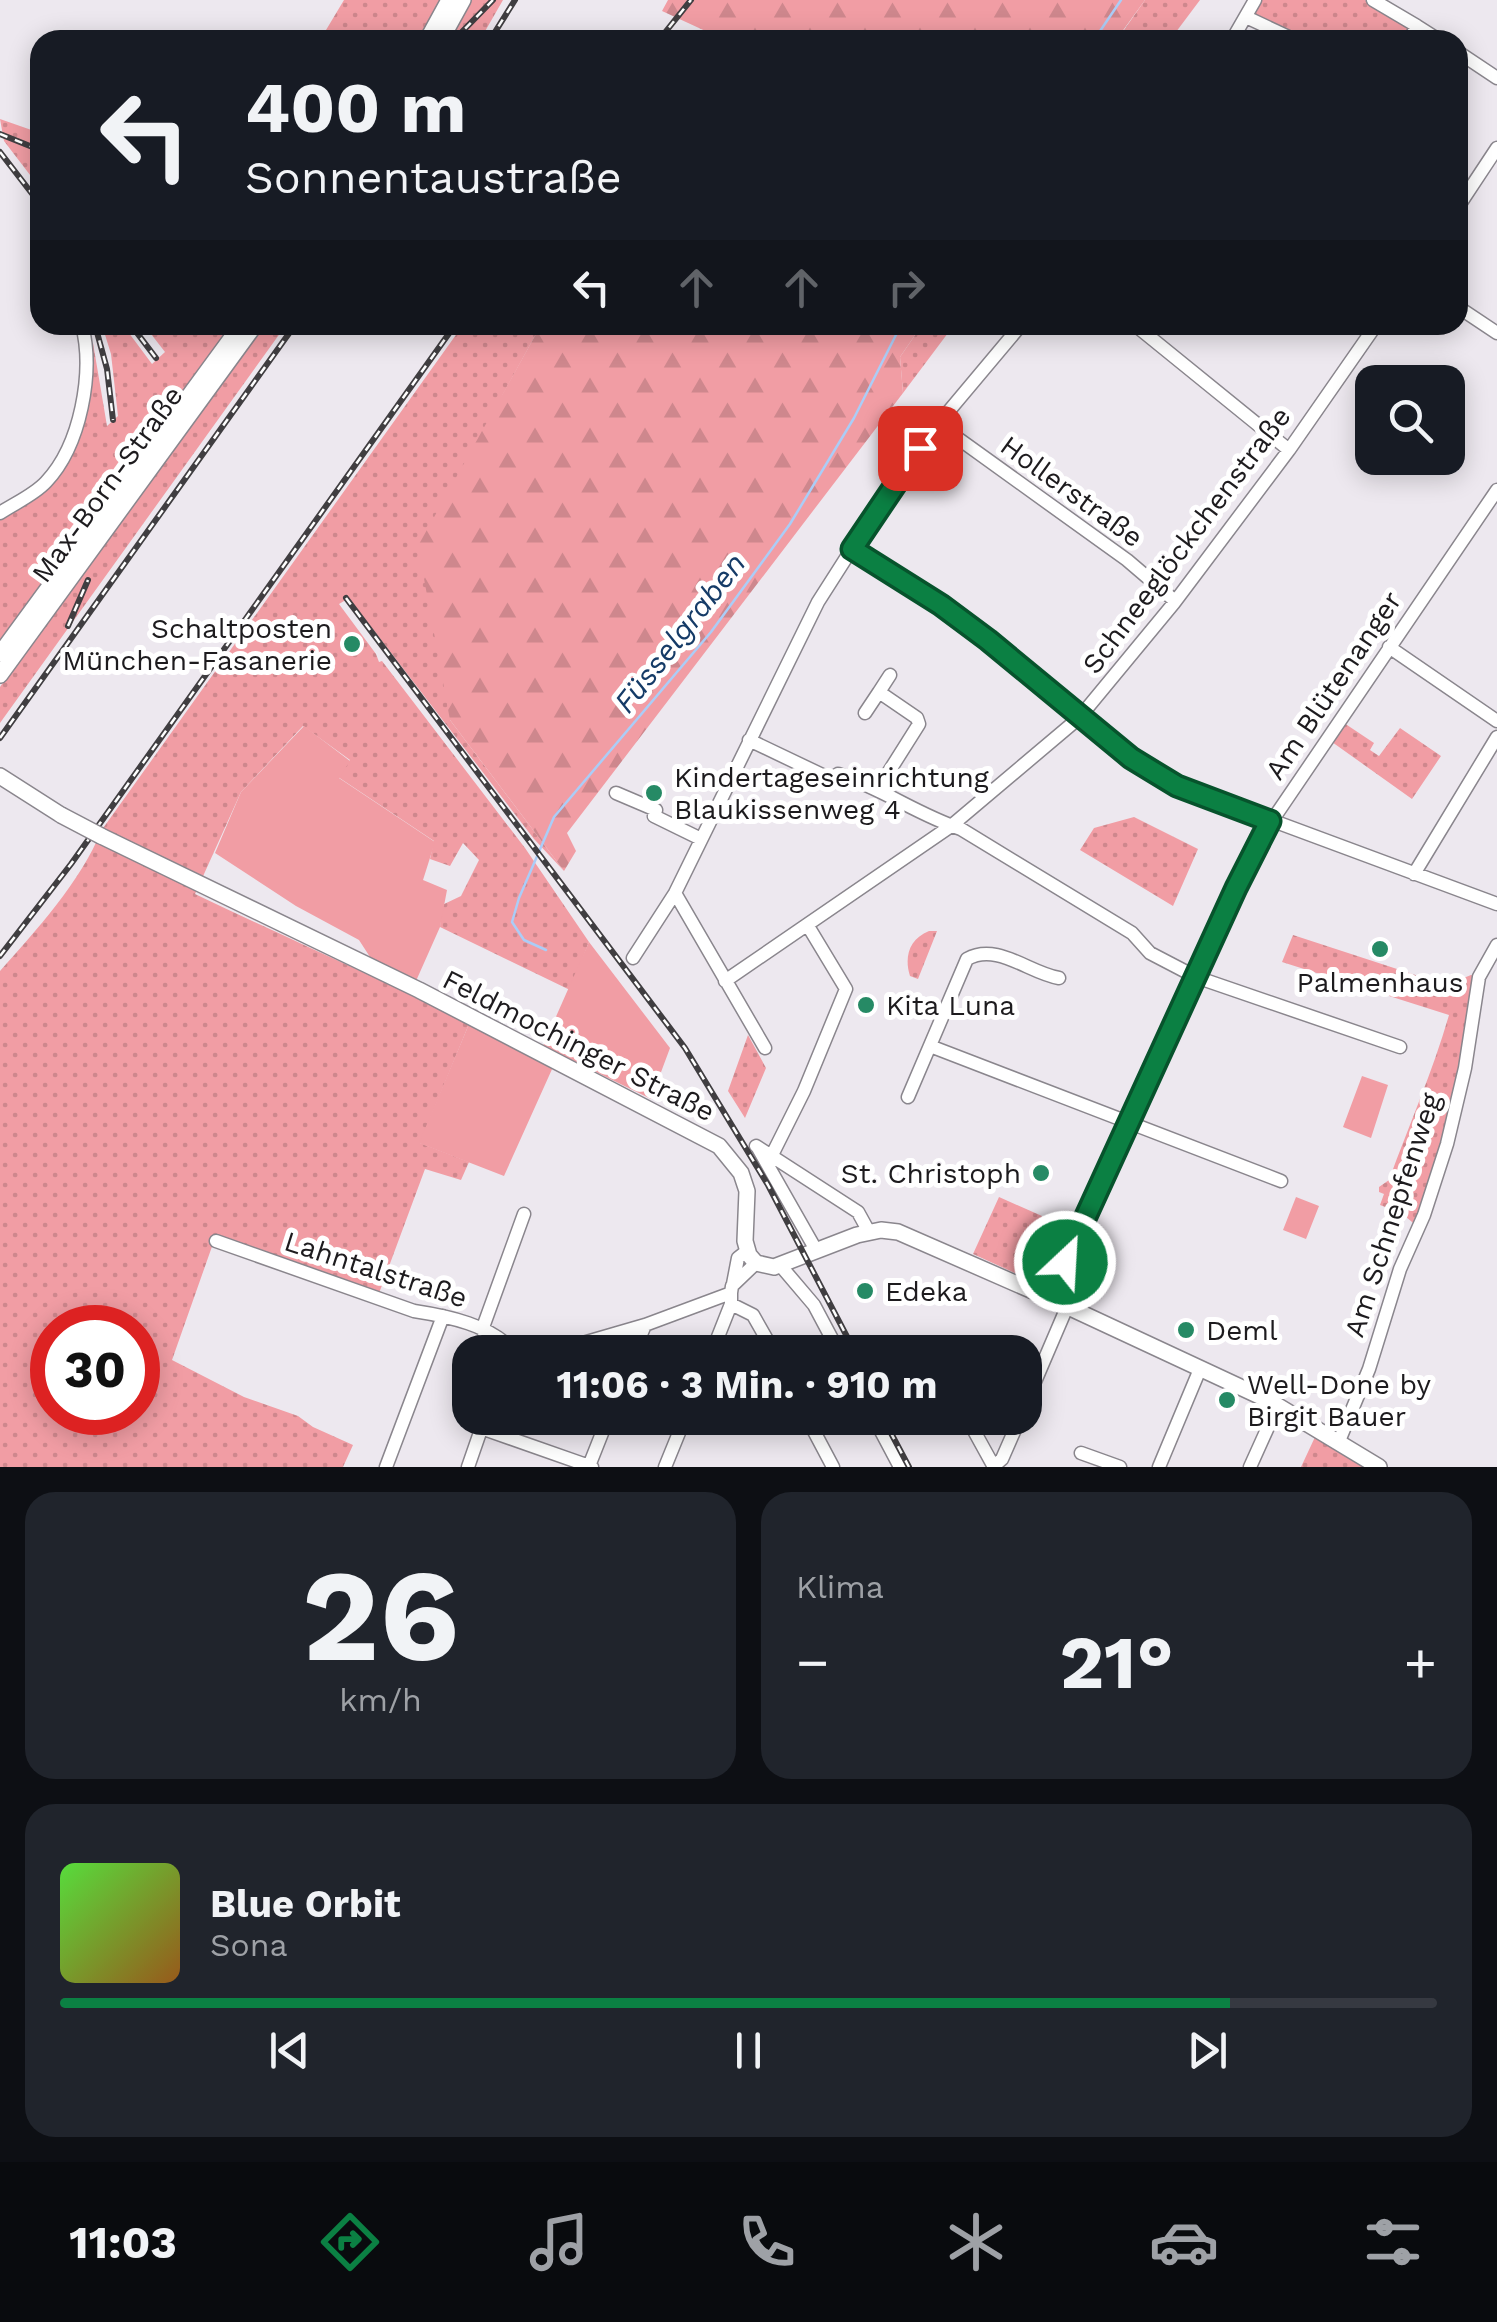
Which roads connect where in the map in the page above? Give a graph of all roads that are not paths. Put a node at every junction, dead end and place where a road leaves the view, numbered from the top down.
1 (449, 0) edge
2 (463, 0) edge
3 (1256, 0) edge
4 (1373, 0) edge
5 (1246, 17) junction
6 (1417, 26) junction
7 (432, 30) edge
8 (446, 30) edge
9 (1238, 30) edge
10 (1274, 30) edge
11 (1415, 30) edge
12 (1423, 30) edge
13 (1468, 59) edge
14 (1497, 78) edge
15 (1497, 148) edge
16 (1468, 192) edge
17 (1468, 313) edge
18 (1497, 332) edge
19 (84, 335) edge
20 (233, 335) edge
21 (248, 335) edge
22 (1013, 335) edge
23 (1147, 335) edge
24 (1369, 335) edge
25 (938, 424) junction
26 (1288, 450) junction
27 (1497, 490) edge
28 (0, 512) edge
29 (852, 549) junction
30 (1175, 601) junction
31 (1389, 648) junction
32 (0, 654) edge
33 (890, 674) dead end
34 (0, 675) edge
35 (879, 692) junction
36 (865, 714) dead end
37 (1079, 718) junction
38 (1497, 721) edge
39 (1497, 737) edge
40 (749, 740) junction
41 (0, 776) edge
42 (0, 786) edge
43 (878, 789) junction
44 (616, 793) dead end
45 (60, 815) junction
46 (1270, 821) junction
47 (951, 826) junction
48 (701, 839) junction
49 (1414, 874) junction
50 (675, 894) junction
51 (1497, 904) edge
52 (808, 926) junction
53 (1497, 945) edge
54 (633, 958) dead end
55 (1196, 977) junction
56 (1059, 978) dead end
57 (726, 981) junction
58 (930, 1046) junction
59 (1400, 1047) dead end
60 (765, 1048) dead end
61 (908, 1096) dead end
62 (1128, 1124) junction
63 (772, 1154) junction
64 (1281, 1181) dead end
65 (524, 1214) dead end
66 (869, 1232) junction
67 (216, 1242) dead end
68 (816, 1250) junction
69 (752, 1257) junction
70 (780, 1265) junction
71 (732, 1294) junction
72 (1048, 1298) junction
73 (1067, 1306) junction
74 (443, 1316) junction
75 (645, 1325) junction
76 (482, 1330) junction
77 (493, 1335) edge
78 (611, 1335) edge
79 (641, 1335) edge
80 (718, 1335) edge
81 (765, 1335) edge
82 (830, 1335) edge
83 (1042, 1365) edge
84 (1200, 1369) junction
85 (1278, 1405) junction
86 (479, 1435) edge
87 (515, 1435) edge
88 (602, 1435) edge
89 (678, 1435) edge
90 (816, 1435) edge
91 (883, 1435) edge
92 (977, 1435) edge
93 (1013, 1435) edge
94 (1339, 1441) junction
95 (1081, 1454) dead end
96 (590, 1466) edge
97 (386, 1467) edge
98 (468, 1467) edge
99 (665, 1467) edge
100 (833, 1467) edge
101 (900, 1467) edge
102 (994, 1467) edge
103 (1120, 1467) edge
104 (1159, 1467) edge
105 (1250, 1467) edge
106 (1380, 1467) edge

1 - 7 main road
2 - 8 main road
3 - 5 street
4 - 6 street
5 - 9 street
5 - 10 street
6 - 11 street
6 - 12 street
13 - 14 street
15 - 16 street
17 - 18 street
19 - 28 street
20 - 32 main road, Max-Born-Straße
21 - 34 main road, Max-Born-Straße
22 - 25 street
23 - 26 street
24 - 26 street, Schneeglöckchenstraße
25 - 29 street
25 - 30 street, Hollerstraße
26 - 30 street, Schneeglöckchenstraße
27 - 31 street, Am Blütenanger
29 - 37 street
29 - 40 street
30 - 37 street, Schneeglöckchenstraße
31 - 38 street
31 - 46 street, Am Blütenanger
33 - 35 street
35 - 36 street
35 - 43 street
37 - 46 street
37 - 47 street, Schneeglöckchenstraße
39 - 49 street
40 - 43 street
40 - 48 street
41 - 45 main road, Feldmochinger Straße
42 - 45 main road, Feldmochinger Straße
43 - 47 street
44 - 48 street
45 - 69 main road, Feldmochinger Straße, bridge
46 - 49 street
46 - 55 street, Am Blütenanger
47 - 52 street, Schneeglöckchenstraße
47 - 55 street
48 - 50 street
49 - 51 street
50 - 54 street
50 - 57 street
52 - 57 street, Schneeglöckchenstraße
52 - 63 street
53 - 94 street, Am Schnepfenweg
55 - 59 street
55 - 62 street, Am Blütenanger
56 - 58 street
57 - 60 street
58 - 61 street
58 - 62 street
62 - 64 street
62 - 72 street, Am Blütenanger
63 - 66 street
63 - 68 street
65 - 76 street
66 - 68 main road
66 - 72 main road
67 - 74 street, Lahntalstraße
68 - 70 main road
69 - 70 main road
69 - 71 street
70 - 82 street
71 - 75 street
71 - 80 street
71 - 81 street
72 - 73 main road
73 - 83 street
73 - 84 main road
74 - 76 street, Lahntalstraße
74 - 97 street
75 - 78 street
75 - 79 street
76 - 77 street, Lahntalstraße
84 - 85 main road
84 - 104 street
85 - 94 main road
85 - 105 street
86 - 98 street
87 - 96 street
88 - 96 street
89 - 99 street
90 - 100 street
91 - 101 street
92 - 102 street
93 - 102 street
94 - 106 main road
95 - 103 street

